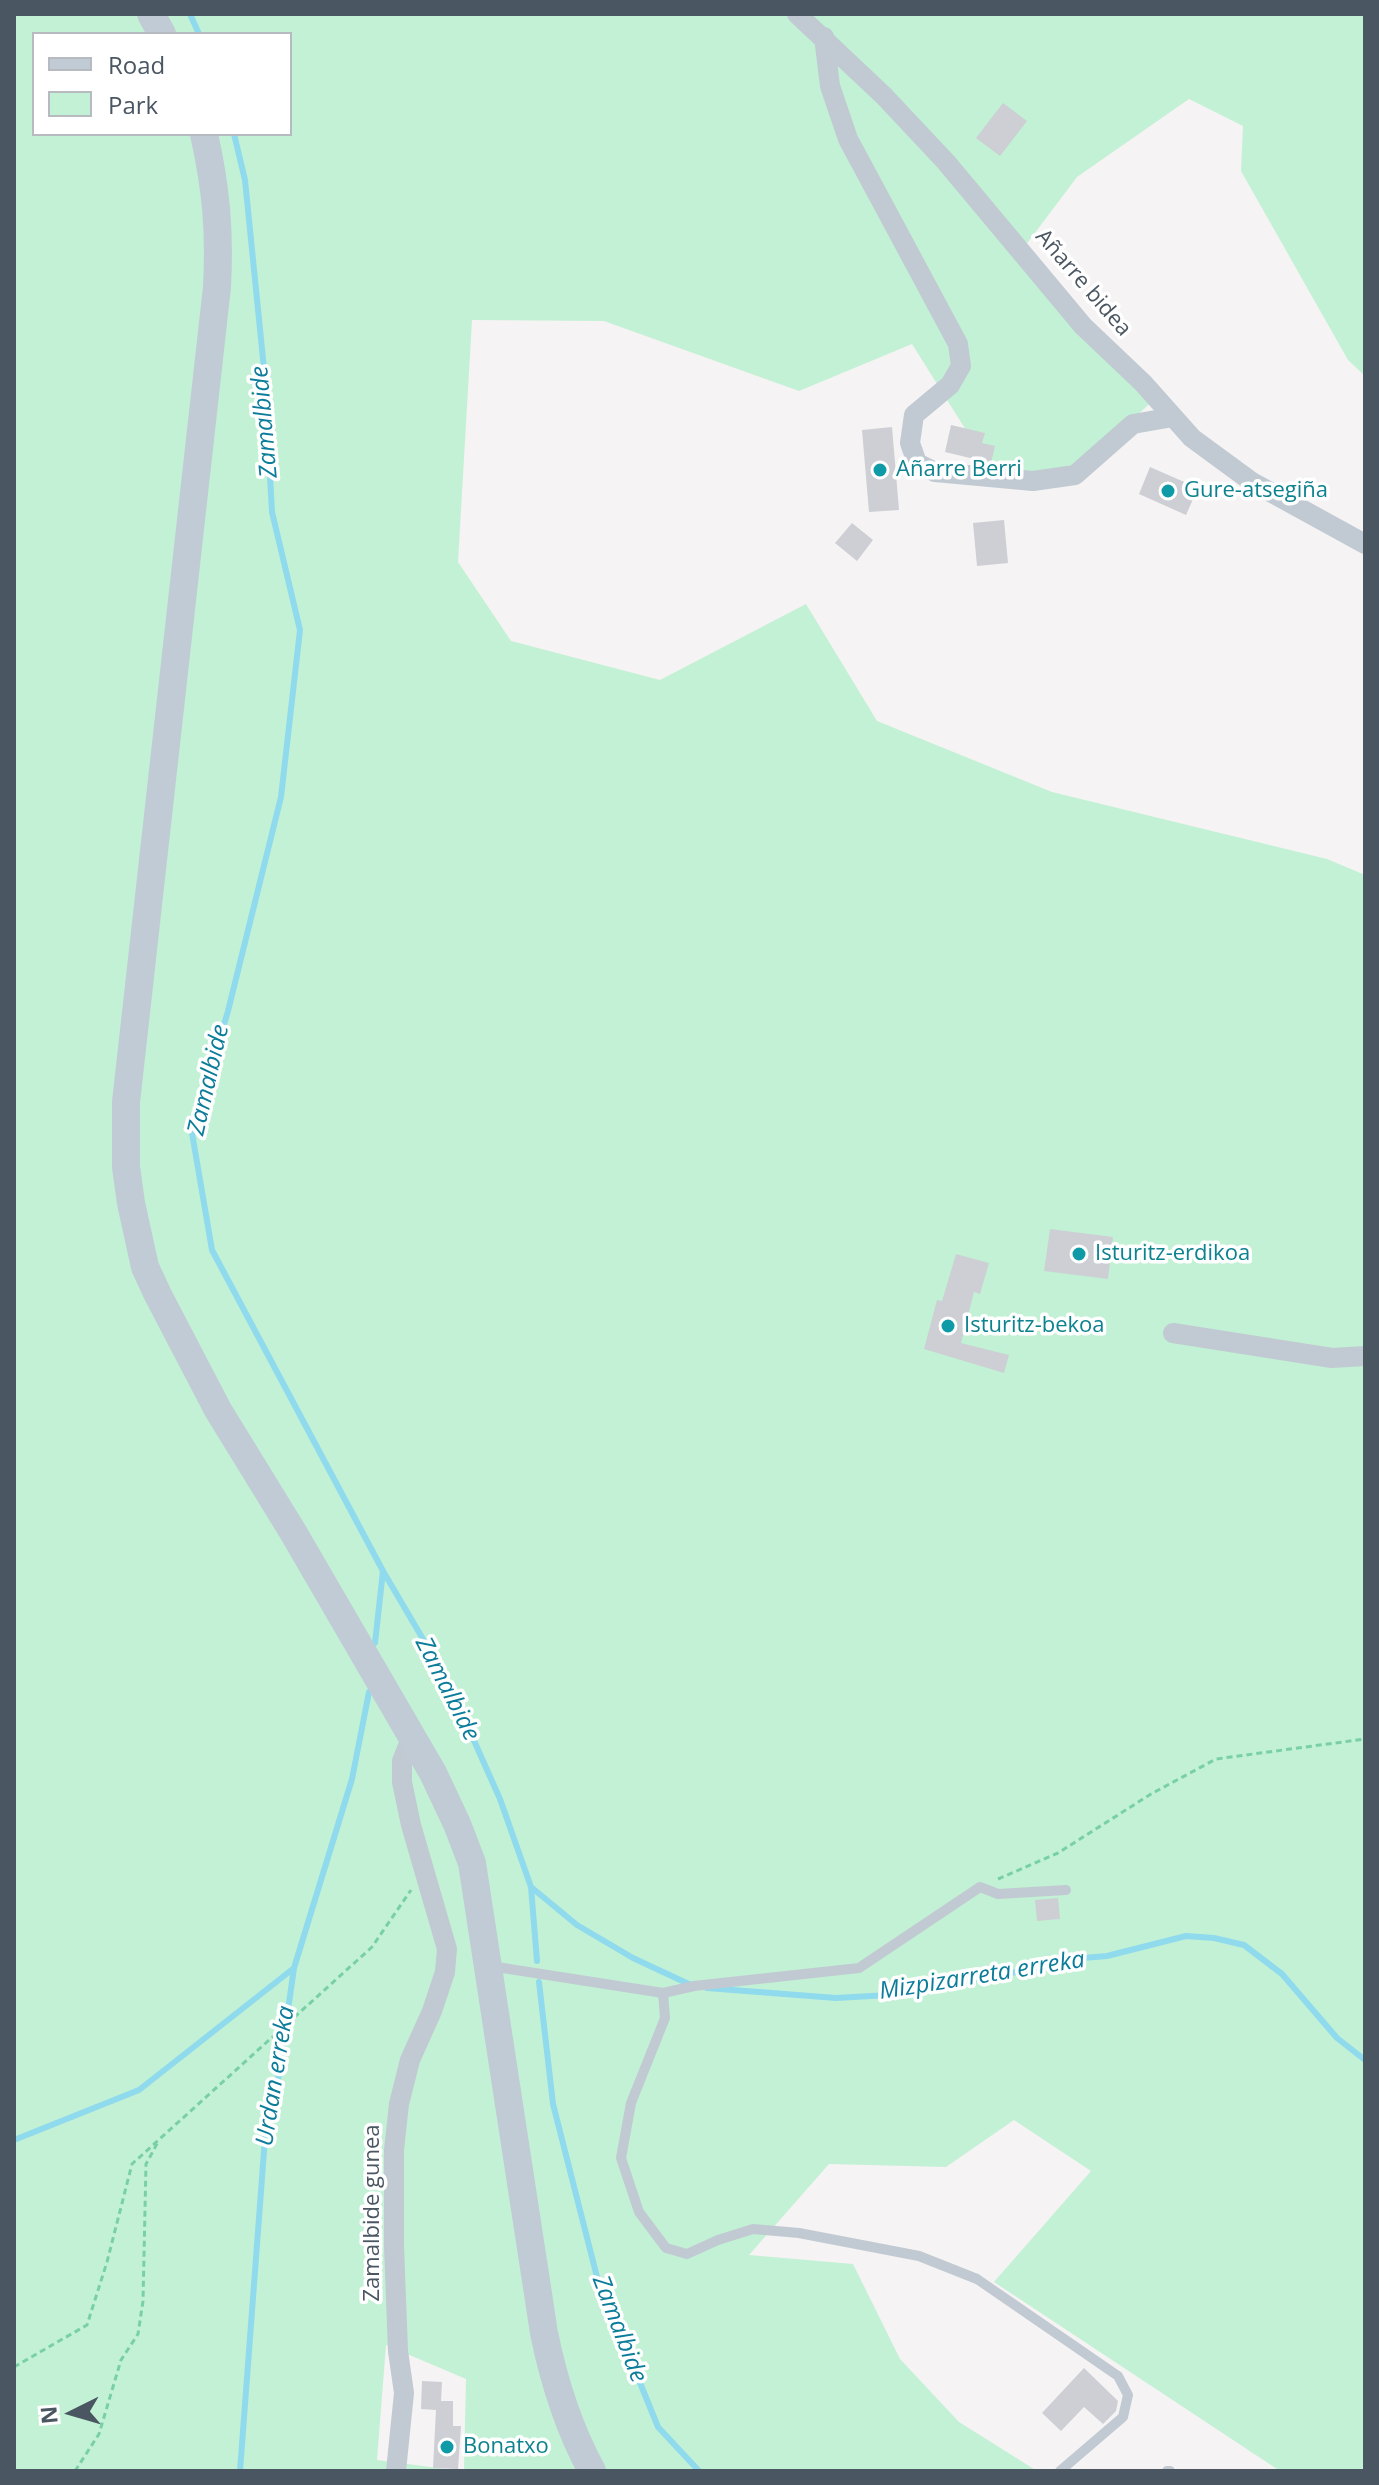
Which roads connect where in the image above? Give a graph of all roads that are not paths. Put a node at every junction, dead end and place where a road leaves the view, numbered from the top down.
1 (151, 14) edge
2 (797, 14) edge
3 (161, 32) edge
4 (824, 37) junction
5 (204, 136) edge
6 (1173, 417) junction
7 (1365, 544) edge
8 (1173, 1333) dead end
9 (1365, 1356) edge
10 (412, 1736) junction
11 (1066, 1890) dead end
12 (489, 1966) junction
13 (663, 1993) junction
14 (396, 2471) edge
15 (592, 2471) edge
16 (1060, 2471) edge

1 - 3 main road
2 - 4 street, Añarre bidea
4 - 6 street, Añarre bidea
4 - 6 street
5 - 10 main road
6 - 7 street, Añarre bidea
8 - 9 street
10 - 12 main road
10 - 14 street, Zamalbide gunea
11 - 13 lane
12 - 13 lane
12 - 15 main road
13 - 16 lane

